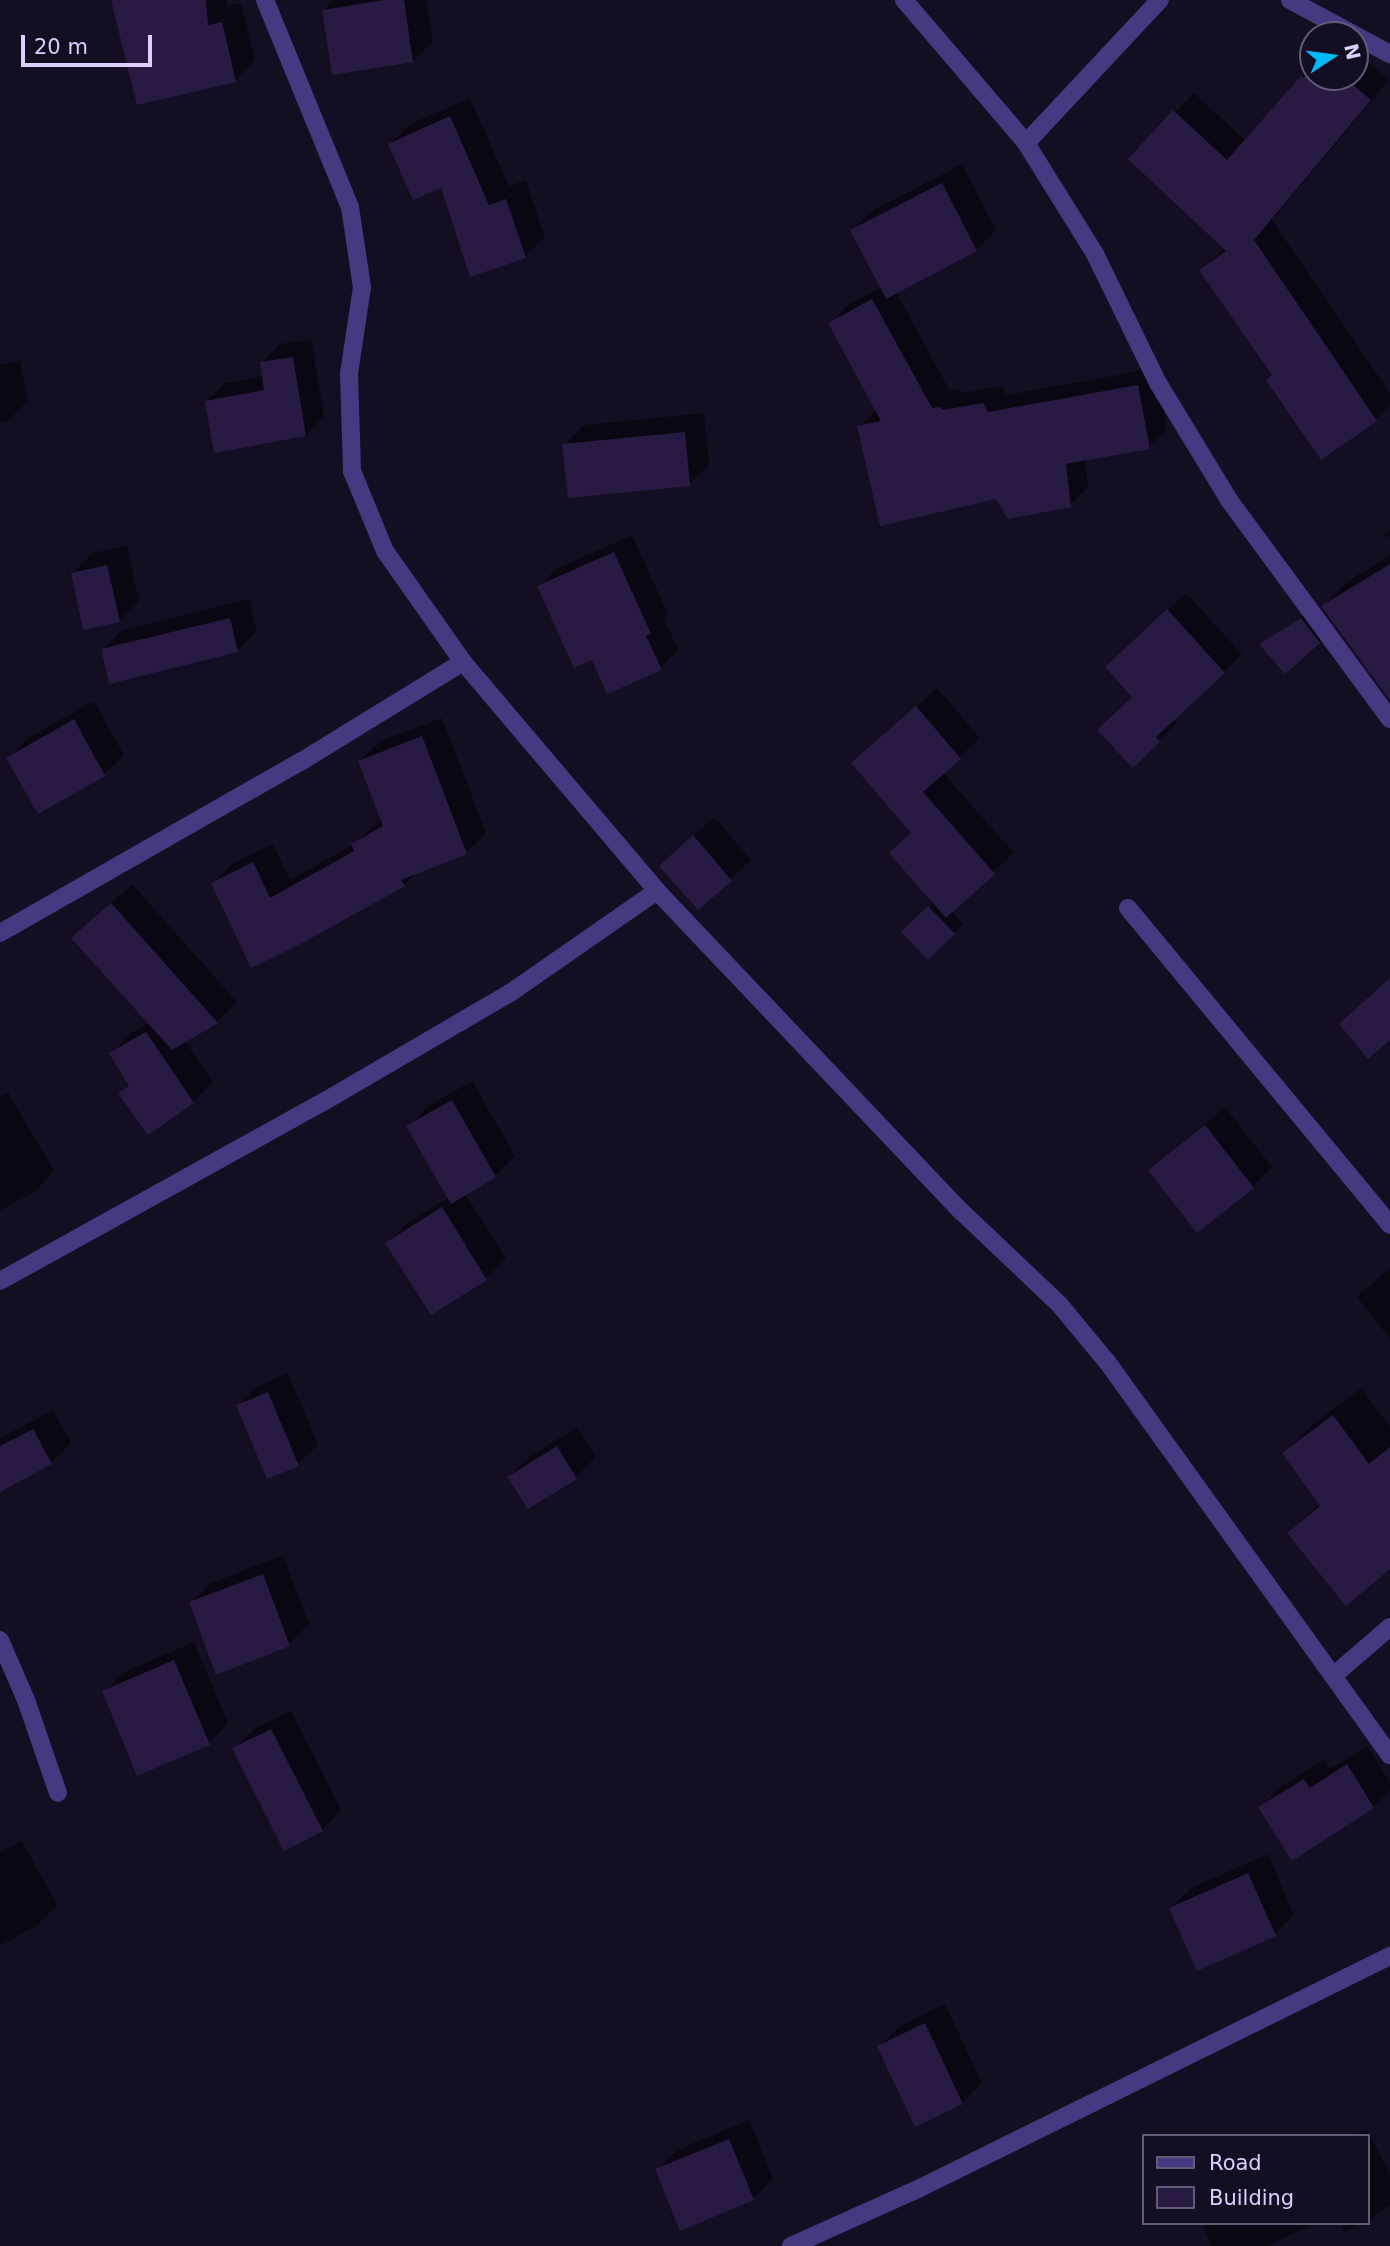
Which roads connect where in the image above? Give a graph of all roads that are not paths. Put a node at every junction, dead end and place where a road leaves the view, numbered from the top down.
1 (265, 0) edge
2 (904, 0) edge
3 (1160, 0) edge
4 (1290, 0) edge
5 (1390, 54) edge
6 (1026, 143) junction
7 (463, 662) junction
8 (1390, 719) edge
9 (657, 891) junction
10 (1128, 908) dead end
11 (0, 933) edge
12 (1390, 1225) edge
13 (0, 1281) edge
14 (1390, 1627) edge
15 (0, 1640) edge
16 (1333, 1676) junction
17 (1390, 1755) edge
18 (58, 1793) dead end
19 (1390, 1956) edge
20 (791, 2246) edge

1 - 7 street
2 - 6 street
3 - 6 street
4 - 5 street
6 - 8 street
7 - 9 street
7 - 11 street
9 - 13 street
9 - 16 street
10 - 12 street
14 - 16 street
15 - 18 street
16 - 17 street
19 - 20 street

